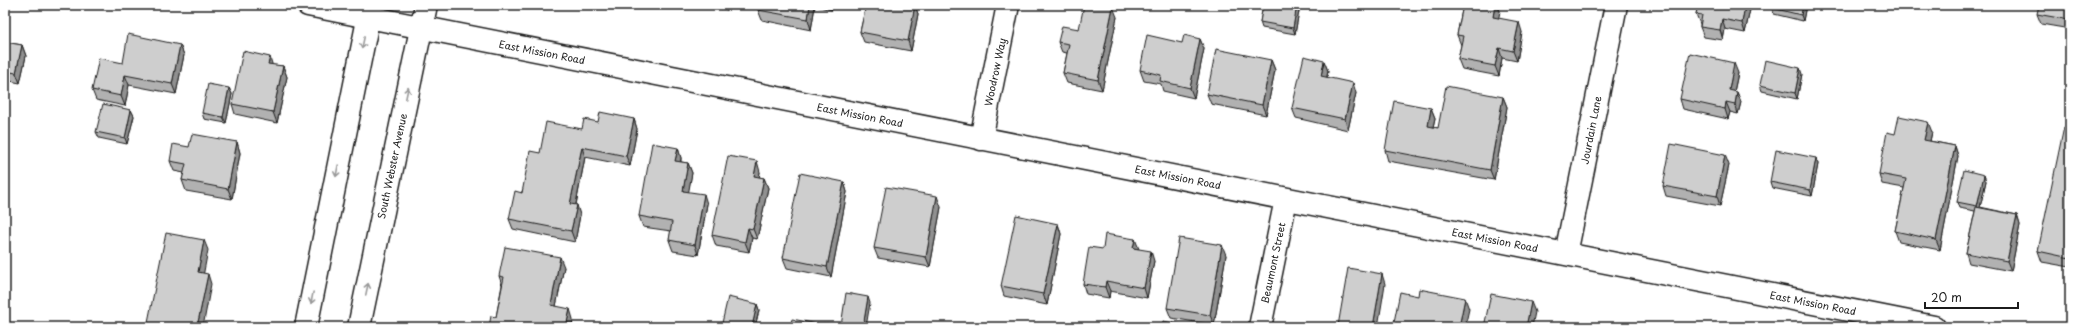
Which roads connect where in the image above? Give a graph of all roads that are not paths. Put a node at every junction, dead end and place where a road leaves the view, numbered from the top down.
1 (308, 5) edge
2 (426, 5) edge
3 (1008, 5) edge
4 (1616, 5) edge
5 (370, 11) edge
6 (421, 28) junction
7 (981, 139) junction
8 (1286, 199) junction
9 (1566, 254) junction
10 (306, 327) edge
11 (359, 327) edge
12 (1260, 327) edge
13 (1934, 327) edge

1 - 5 street, East Mission Road
2 - 6 street, South Webster Avenue
3 - 7 street, Woodrow Way
4 - 9 street, Jourdain Lane
5 - 6 street, East Mission Road
5 -> 10 street
6 - 7 street, East Mission Road
11 -> 6 street, South Webster Avenue
7 - 8 street, East Mission Road
8 - 9 street, East Mission Road
8 - 12 street, Beaumont Street
9 - 13 street, East Mission Road

